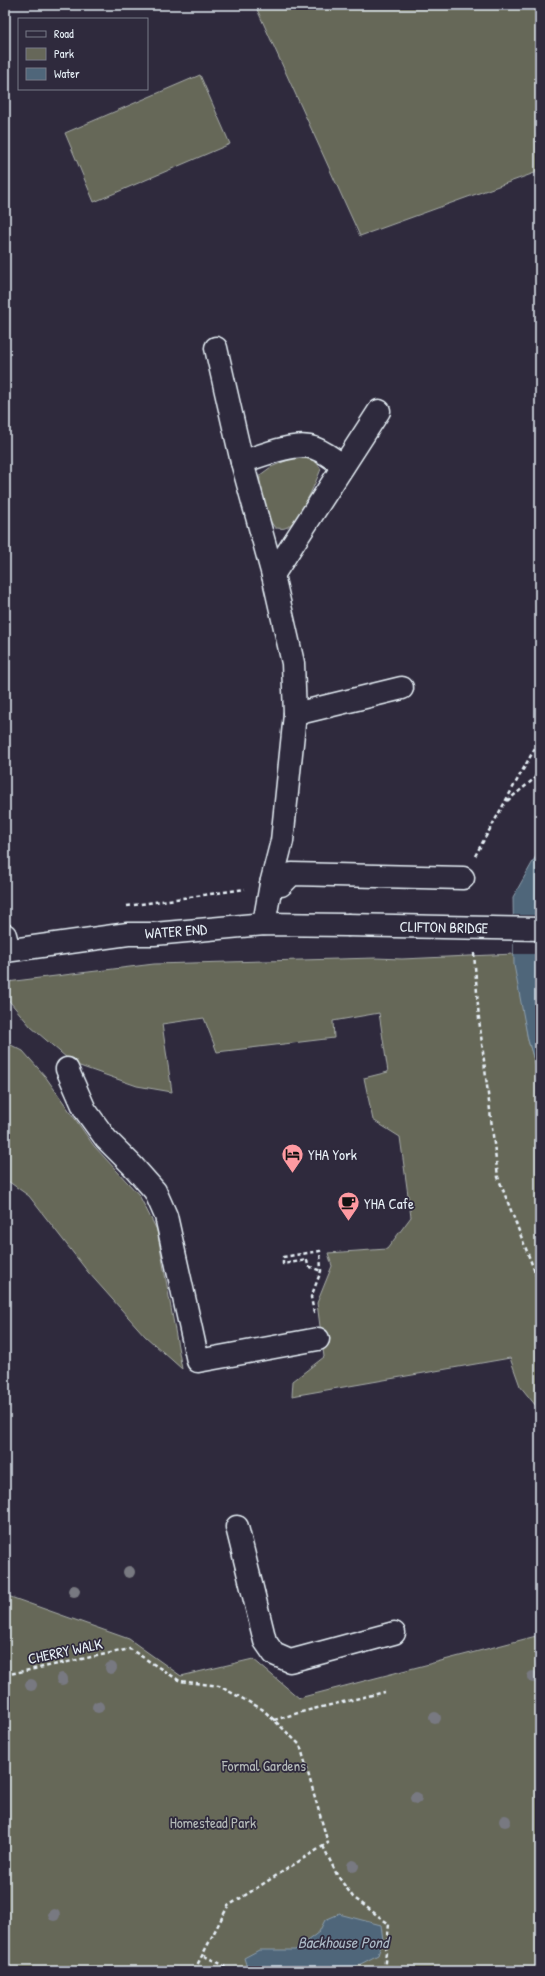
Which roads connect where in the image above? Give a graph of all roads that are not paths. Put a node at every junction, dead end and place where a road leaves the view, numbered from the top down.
1 (216, 348) dead end
2 (379, 411) dead end
3 (242, 462) junction
4 (343, 466) junction
5 (273, 575) junction
6 (402, 688) dead end
7 (295, 714) junction
8 (463, 878) road end
9 (271, 884) junction
10 (264, 924) junction
11 (347, 925) joint
12 (540, 929) edge
13 (6, 946) edge
14 (66, 1069) dead end
15 (318, 1339) road end
16 (237, 1527) dead end
17 (394, 1632) dead end

1 - 3 street
2 - 4 street
3 - 4 street
3 - 5 street
4 - 5 street
5 - 7 street
6 - 7 street
7 - 9 street
8 - 9 street
9 - 10 street
10 - 11 street, WATER END
10 - 13 street, WATER END
11 - 12 street, CLIFTON BRIDGE, bridge
14 - 15 street
16 - 17 street

